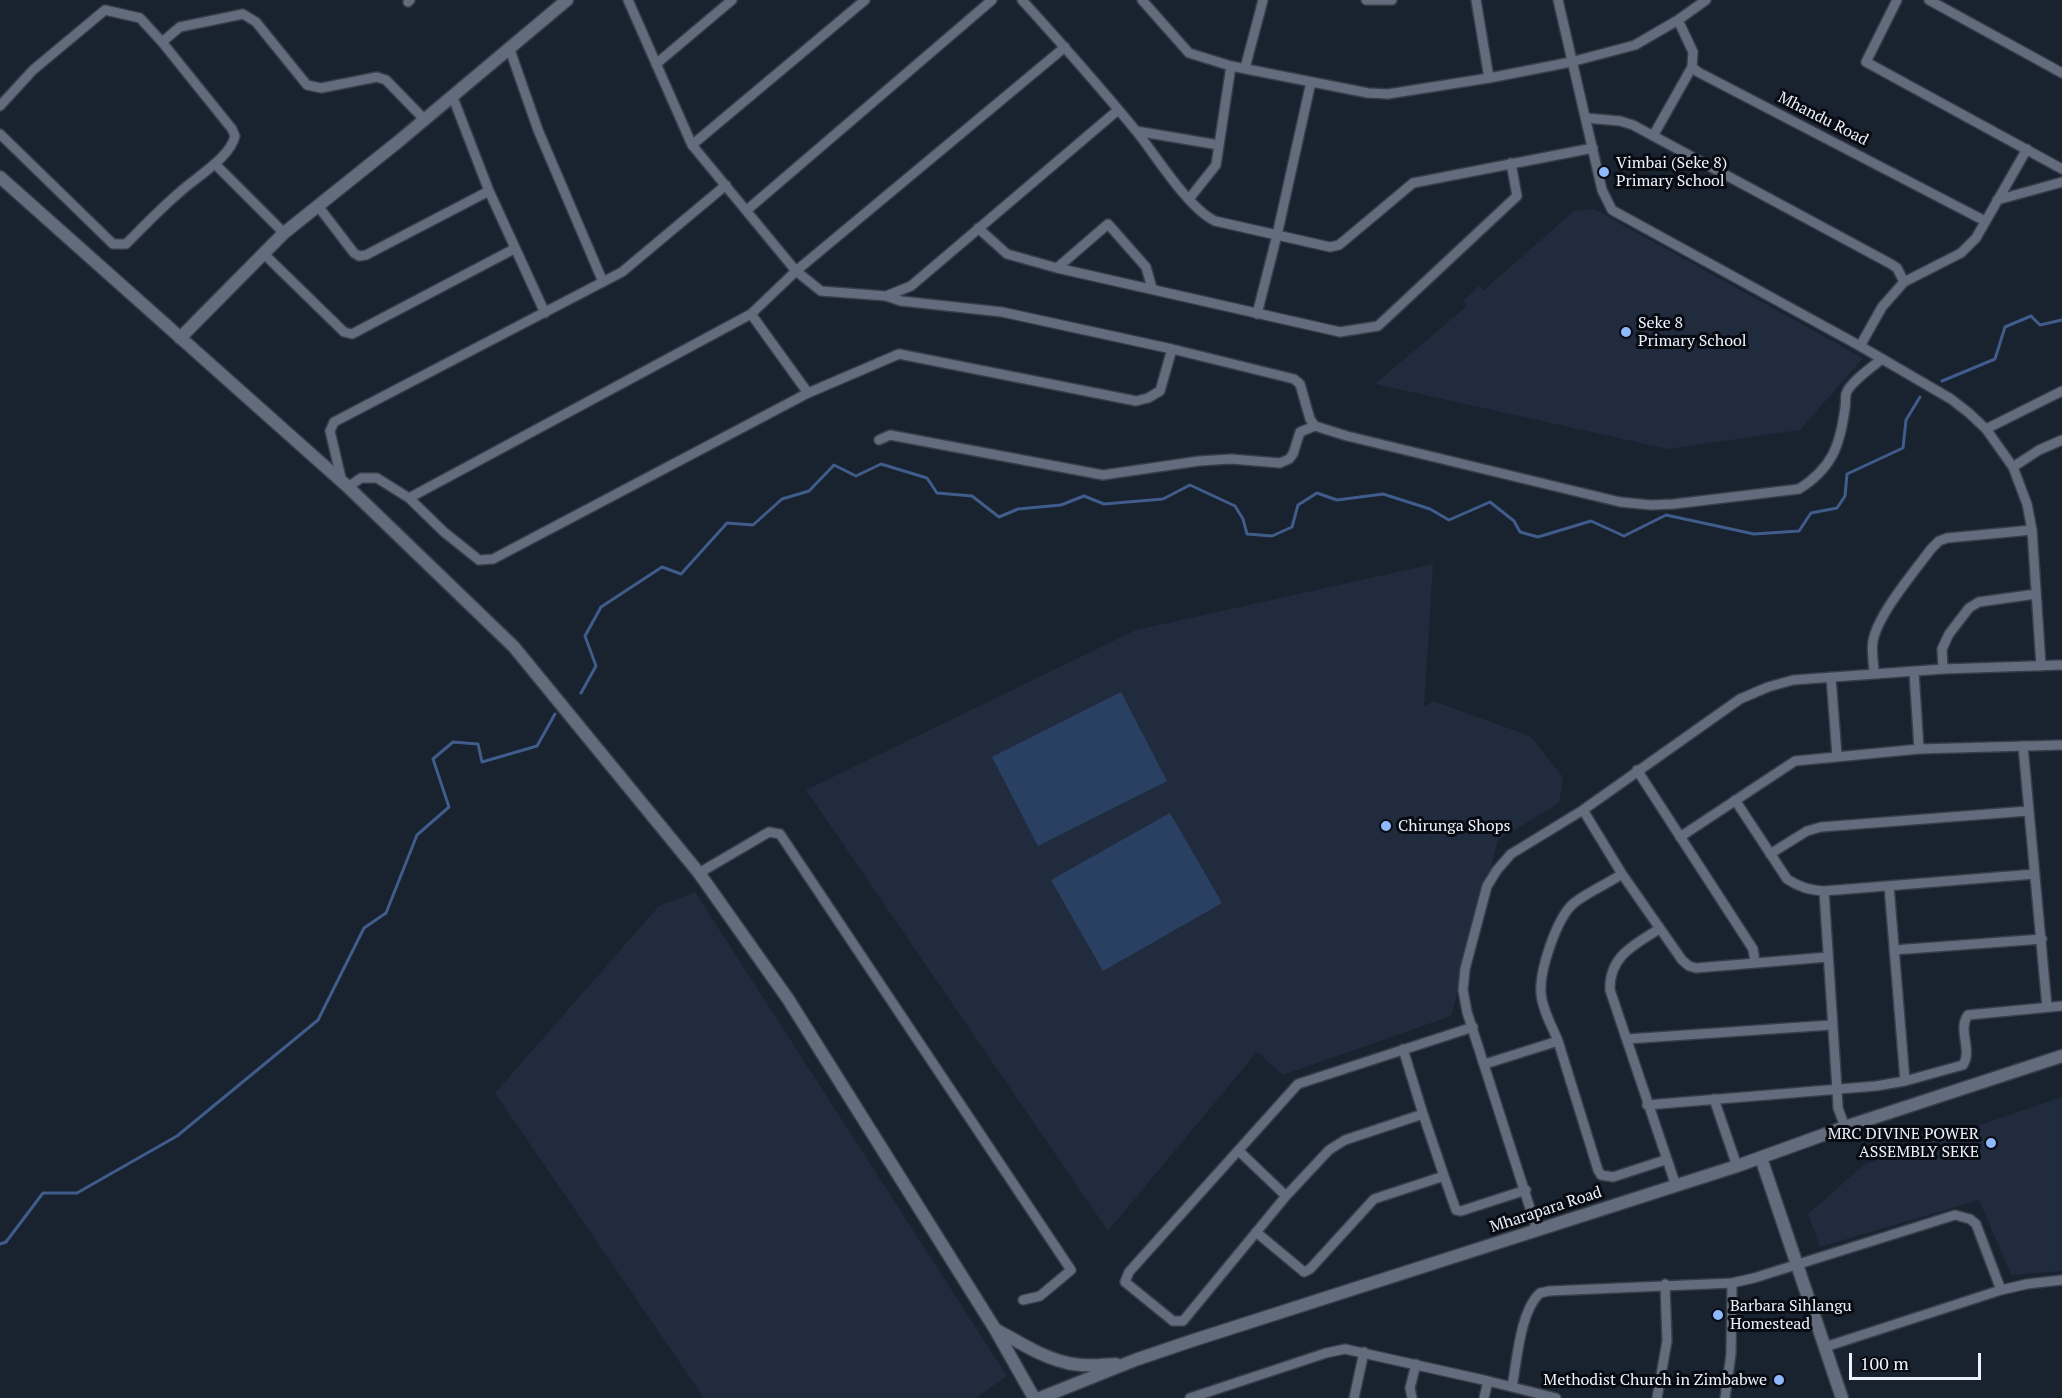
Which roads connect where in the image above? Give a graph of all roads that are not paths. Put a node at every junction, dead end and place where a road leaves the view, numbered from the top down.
1 (567, 0) edge
2 (628, 0) edge
3 (732, 0) edge
4 (866, 0) edge
5 (992, 0) edge
6 (1022, 0) edge
7 (1142, 0) edge
8 (1263, 0) edge
9 (1366, 0) edge
10 (1392, 0) edge
11 (1476, 0) edge
12 (1558, 0) edge
13 (1706, 0) edge
14 (1897, 0) edge
15 (1929, 0) edge
16 (1678, 20) junction
17 (162, 42) junction
18 (509, 47) junction
19 (1065, 47) junction
20 (1571, 62) junction
21 (656, 64) junction
22 (1231, 66) junction
23 (1692, 67) junction
24 (1245, 68) junction
25 (2062, 73) edge
26 (1489, 78) junction
27 (1311, 82) junction
28 (452, 95) junction
29 (0, 106) edge
30 (1118, 110) junction
31 (1586, 118) junction
32 (424, 119) junction
33 (1136, 131) junction
34 (0, 134) edge
35 (1653, 136) junction
36 (692, 145) junction
37 (1219, 145) junction
38 (1593, 148) junction
39 (2027, 149) junction
40 (1511, 163) junction
41 (215, 164) junction
42 (2062, 169) edge
43 (0, 177) edge
44 (2062, 182) edge
45 (726, 185) junction
46 (489, 191) junction
47 (1189, 199) junction
48 (1997, 200) junction
49 (318, 206) junction
50 (747, 210) junction
51 (1985, 221) junction
52 (978, 228) junction
53 (284, 233) junction
54 (1277, 235) junction
55 (514, 249) junction
56 (264, 254) junction
57 (1057, 268) junction
58 (796, 271) junction
59 (603, 282) junction
60 (1904, 282) junction
61 (1152, 288) junction
62 (886, 296) junction
63 (545, 313) junction
64 (751, 314) junction
65 (1257, 314) junction
66 (180, 338) junction
67 (1860, 346) junction
68 (1172, 350) junction
69 (1882, 359) junction
70 (2062, 391) edge
71 (808, 393) junction
72 (1315, 426) junction
73 (1986, 429) junction
74 (2062, 440) edge
75 (879, 441) dead end
76 (2013, 467) junction
77 (345, 484) junction
78 (409, 498) junction
79 (2032, 530) junction
80 (2036, 594) junction
81 (2062, 665) edge
82 (2041, 666) junction
83 (1943, 669) junction
84 (1914, 672) junction
85 (1874, 674) junction
86 (1831, 676) junction
87 (2062, 745) edge
88 (2023, 746) junction
89 (1919, 749) junction
90 (1837, 756) junction
91 (1637, 770) junction
92 (1735, 800) junction
93 (1583, 810) junction
94 (2028, 811) junction
95 (1680, 837) junction
96 (1770, 854) junction
97 (699, 873) junction
98 (1622, 874) junction
99 (2035, 874) junction
100 (1889, 886) junction
101 (1824, 891) junction
102 (1659, 929) junction
103 (2042, 939) junction
104 (1894, 950) junction
105 (1828, 957) junction
106 (1755, 962) junction
107 (2062, 1006) edge
108 (2047, 1007) junction
109 (1832, 1025) junction
110 (1473, 1027) junction
111 (1627, 1039) junction
112 (1558, 1041) junction
113 (1403, 1049) junction
114 (2062, 1056) edge
115 (1485, 1064) junction
116 (1905, 1081) junction
117 (1836, 1089) junction
118 (1714, 1099) junction
119 (1647, 1105) junction
120 (1423, 1114) junction
121 (1845, 1127) junction
122 (1239, 1150) junction
123 (1761, 1158) junction
124 (1665, 1160) junction
125 (1737, 1166) junction
126 (1444, 1176) junction
127 (1676, 1186) junction
128 (1526, 1190) junction
129 (1286, 1196) junction
130 (1537, 1230) junction
131 (1256, 1232) junction
132 (1798, 1264) junction
133 (2062, 1280) edge
134 (1732, 1283) junction
135 (1665, 1284) junction
136 (2001, 1290) junction
137 (1023, 1300) dead end
138 (996, 1329) junction
139 (1825, 1347) junction
140 (1364, 1352) junction
141 (1135, 1360) junction
142 (1416, 1364) junction
143 (1488, 1381) junction
144 (1512, 1387) junction
145 (1034, 1398) edge
146 (1040, 1398) edge
147 (1190, 1398) edge
148 (1354, 1398) edge
149 (1412, 1398) edge
150 (1484, 1398) edge
151 (1553, 1398) edge
152 (1658, 1398) edge
153 (1725, 1398) edge
154 (1842, 1398) edge

1 - 18 main road
2 - 21 street
3 - 21 street
4 - 36 street
5 - 50 street
6 - 19 street
7 - 22 street
8 - 24 street
9 - 10 street
11 - 26 street
12 - 20 street
13 - 16 street
14 - 39 street
15 - 25 street
16 - 20 street
16 - 23 street
17 - 29 street
17 - 32 street
17 - 41 street
18 - 28 main road
18 - 59 street
19 - 30 street
19 - 58 street
20 - 26 street
20 - 31 street
21 - 36 street
22 - 24 street
22 - 37 street
23 - 35 street
23 - 51 street, Mhandu Road
24 - 27 street
26 - 27 street
27 - 54 street
28 - 32 main road
28 - 46 street
30 - 33 street
30 - 52 street
31 - 35 street
31 - 38 street
32 - 49 main road
33 - 37 street
33 - 47 street
34 - 41 street
35 - 60 street
36 - 45 street
37 - 47 street
38 - 40 street
38 - 67 street
39 - 42 street
39 - 48 street
40 - 54 street
40 - 65 street
41 - 53 street
43 - 66 main road
44 - 48 street
45 - 50 street
45 - 59 street
46 - 49 street
46 - 55 street
47 - 54 street
48 - 51 street
49 - 53 main road
50 - 58 street
51 - 60 street
52 - 57 street
52 - 62 street
53 - 56 main road
54 - 65 street
55 - 56 street
55 - 63 street
56 - 66 main road
57 - 61 street
57 - 61 street
58 - 62 street
58 - 64 street
59 - 63 street
60 - 67 street
61 - 65 street
62 - 68 street
63 - 77 street
64 - 71 street
64 - 78 street
66 - 77 main road
67 - 69 street
68 - 71 street
68 - 72 street
69 - 72 street
69 - 73 street
70 - 73 street
71 - 78 street
72 - 75 street
73 - 76 street
74 - 76 street
76 - 79 street
77 - 78 street
77 - 97 main road
79 - 80 street
79 - 85 street
80 - 82 street
80 - 83 street
81 - 82 street
82 - 83 street
83 - 84 street
84 - 85 street
84 - 89 street
85 - 86 street
86 - 90 street
86 - 91 street
87 - 88 street
88 - 89 street
88 - 94 street
89 - 90 street
90 - 92 street
91 - 93 street
91 - 95 street
92 - 95 street
92 - 96 street
93 - 98 street
93 - 110 street
94 - 96 street
94 - 99 street
95 - 106 street
96 - 101 street
97 - 137 street
97 - 138 main road
98 - 102 street
98 - 112 street
99 - 100 street
99 - 103 street
100 - 101 street
100 - 104 street
101 - 105 street
102 - 106 street
102 - 111 street
103 - 104 street
103 - 108 street
104 - 116 street
105 - 106 street
105 - 109 street
107 - 108 street
108 - 116 street
109 - 111 street
109 - 117 street
110 - 113 street
110 - 115 street
111 - 119 street
112 - 115 street
112 - 124 street
113 - 120 street
113 - 122 street
114 - 121 main road, Mharapara Road
115 - 128 street
116 - 117 street
117 - 118 street
117 - 121 street
118 - 119 street
118 - 125 street
119 - 124 street
120 - 126 street
120 - 129 street
121 - 123 main road, Mharapara Road
122 - 129 street
122 - 131 street
123 - 125 main road, Mharapara Road
123 - 132 main road
124 - 127 street
125 - 127 main road, Mharapara Road
126 - 128 street
126 - 131 street
127 - 130 main road, Mharapara Road
128 - 130 street
129 - 131 street
130 - 141 main road, Mharapara Road
132 - 134 street
132 - 136 street
132 - 139 main road
133 - 136 street
134 - 135 street
134 - 153 street
135 - 144 street
135 - 152 street
136 - 139 street
138 - 141 main road
138 - 145 main road
139 - 154 main road
140 - 142 street
140 - 147 street
140 - 148 street
141 - 146 main road, Mharapara Road
142 - 143 street
142 - 149 street
143 - 144 street
143 - 150 street
144 - 151 street

